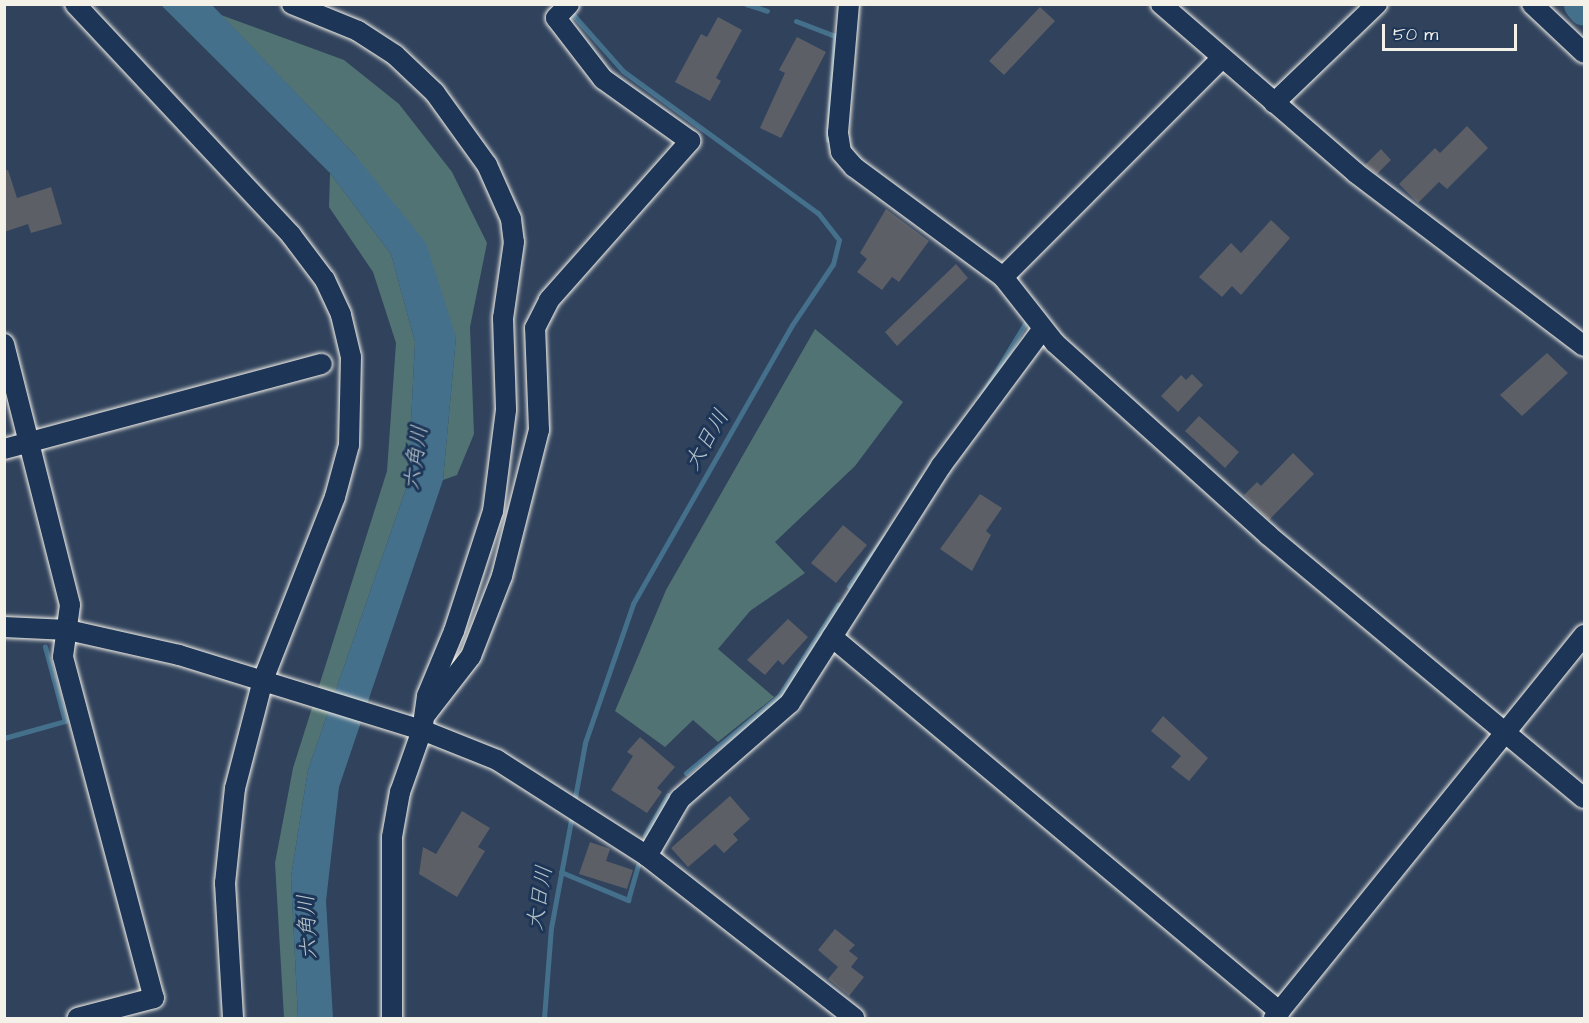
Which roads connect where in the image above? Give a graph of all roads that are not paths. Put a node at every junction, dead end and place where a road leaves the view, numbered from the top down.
1 (75, 4) edge
2 (292, 4) edge
3 (849, 4) edge
4 (1161, 4) edge
5 (1377, 4) edge
6 (1532, 4) edge
7 (565, 8) edge
8 (1584, 53) edge
9 (1221, 59) junction
10 (1274, 103) junction
11 (1003, 277) junction
12 (1042, 330) junction
13 (4, 344) edge
14 (1584, 346) edge
15 (322, 364) dead end
16 (26, 443) junction
17 (4, 449) edge
18 (4, 627) edge
19 (68, 630) junction
20 (1584, 635) edge
21 (832, 637) junction
22 (269, 681) junction
23 (419, 724) junction
24 (1505, 734) junction
25 (1584, 798) edge
26 (647, 856) junction
27 (1277, 1015) edge
28 (78, 1018) edge
29 (232, 1018) edge
30 (392, 1018) edge
31 (854, 1018) edge

1 - 22 street
2 - 23 street
3 - 11 street
4 - 9 street
5 - 10 street
6 - 8 street
7 - 23 street
9 - 10 street
9 - 11 street
10 - 14 street
11 - 12 street
12 - 21 street
12 - 24 street
13 - 16 street
15 - 16 street
16 - 17 street
16 - 19 street
18 - 19 street
19 - 22 street
19 - 28 street
20 - 24 street
21 - 26 street
21 - 27 street
22 - 23 street
22 - 29 street
23 - 26 street
23 - 30 street
24 - 25 street
24 - 27 street
26 - 31 street

